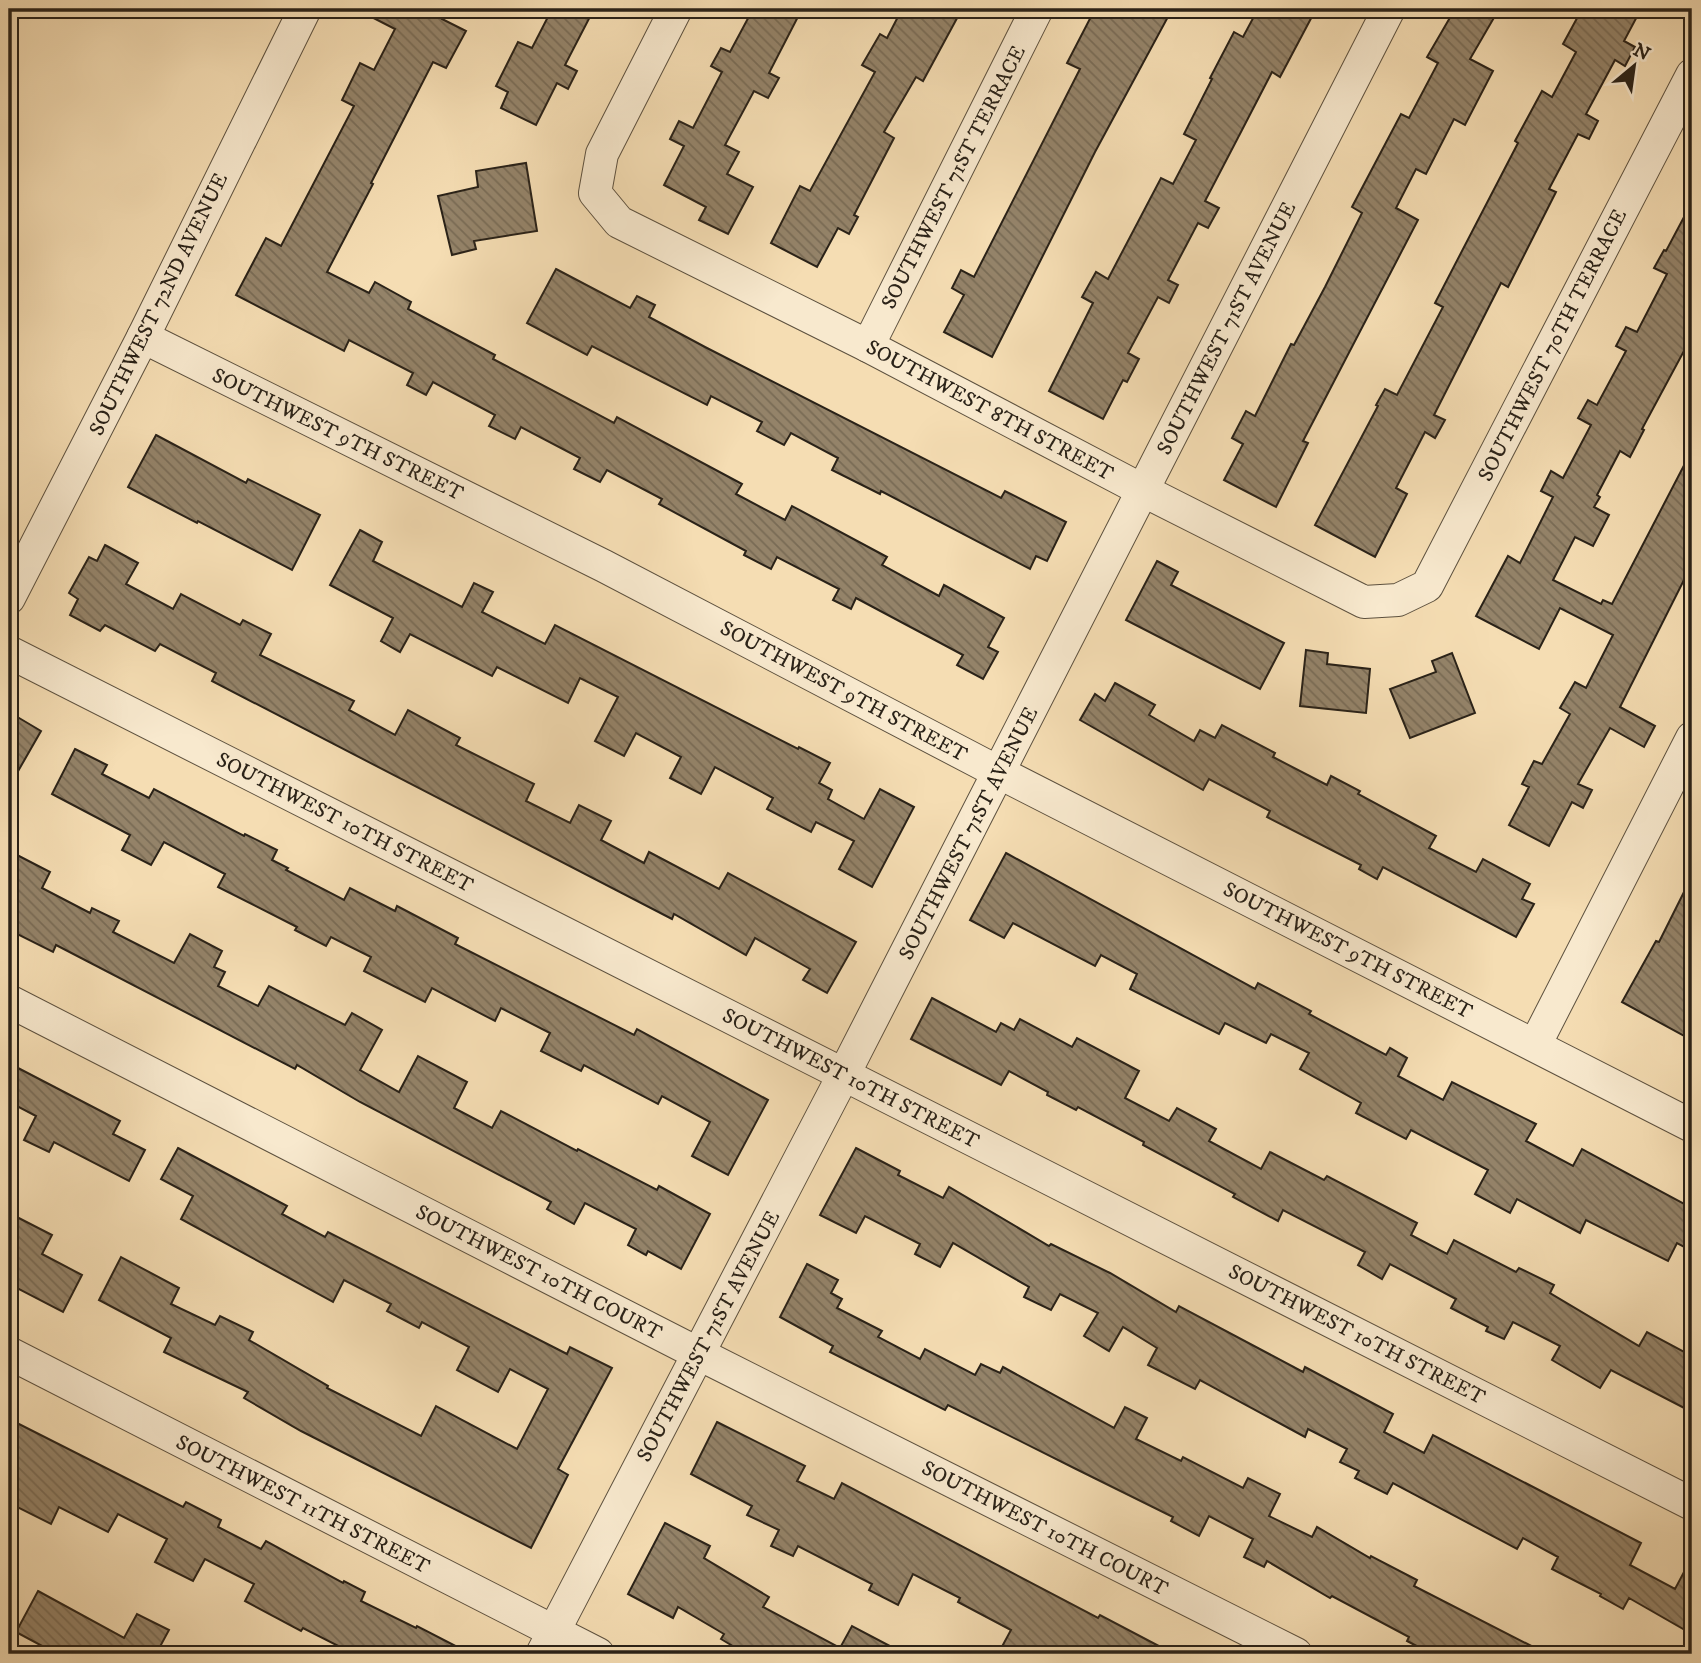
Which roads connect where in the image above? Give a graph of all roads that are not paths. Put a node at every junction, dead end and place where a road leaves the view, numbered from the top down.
1 (305, 9) edge
2 (676, 9) edge
3 (1037, 9) edge
4 (1389, 9) edge
5 (1692, 75) edge
6 (143, 337) junction
7 (868, 346) junction
8 (1143, 491) junction
9 (9, 598) edge
10 (1398, 600) joint
11 (9, 652) edge
12 (1692, 737) edge
13 (998, 772) junction
14 (9, 1001) edge
15 (1535, 1045) junction
16 (844, 1074) junction
17 (1692, 1126) edge
18 (9, 1353) edge
19 (699, 1354) junction
20 (1692, 1504) edge
21 (548, 1643) edge
22 (598, 1654) edge
23 (1296, 1654) edge

1 - 6 street, SOUTHWEST 72ND AVENUE
2 - 7 street, SOUTHWEST 8TH STREET
3 - 7 street, SOUTHWEST 71ST TERRACE
4 - 8 street, SOUTHWEST 71ST AVENUE
5 - 10 street, SOUTHWEST 70TH TERRACE
6 - 9 street, SOUTHWEST 72ND AVENUE
6 - 13 street, SOUTHWEST 9TH STREET
7 - 8 street, SOUTHWEST 8TH STREET
8 - 10 street, SOUTHWEST 8TH STREET
8 - 13 street, SOUTHWEST 71ST AVENUE
11 - 16 street, SOUTHWEST 10TH STREET
12 - 15 street
13 - 15 street, SOUTHWEST 9TH STREET
13 - 16 street, SOUTHWEST 71ST AVENUE
14 - 19 street, SOUTHWEST 10TH COURT
15 - 17 street, SOUTHWEST 9TH STREET
16 - 19 street, SOUTHWEST 71ST AVENUE
16 - 20 street, SOUTHWEST 10TH STREET
18 - 21 street, SOUTHWEST 11TH STREET
19 - 21 street, SOUTHWEST 71ST AVENUE
19 - 23 street, SOUTHWEST 10TH COURT
21 - 22 street, SOUTHWEST 11TH STREET

